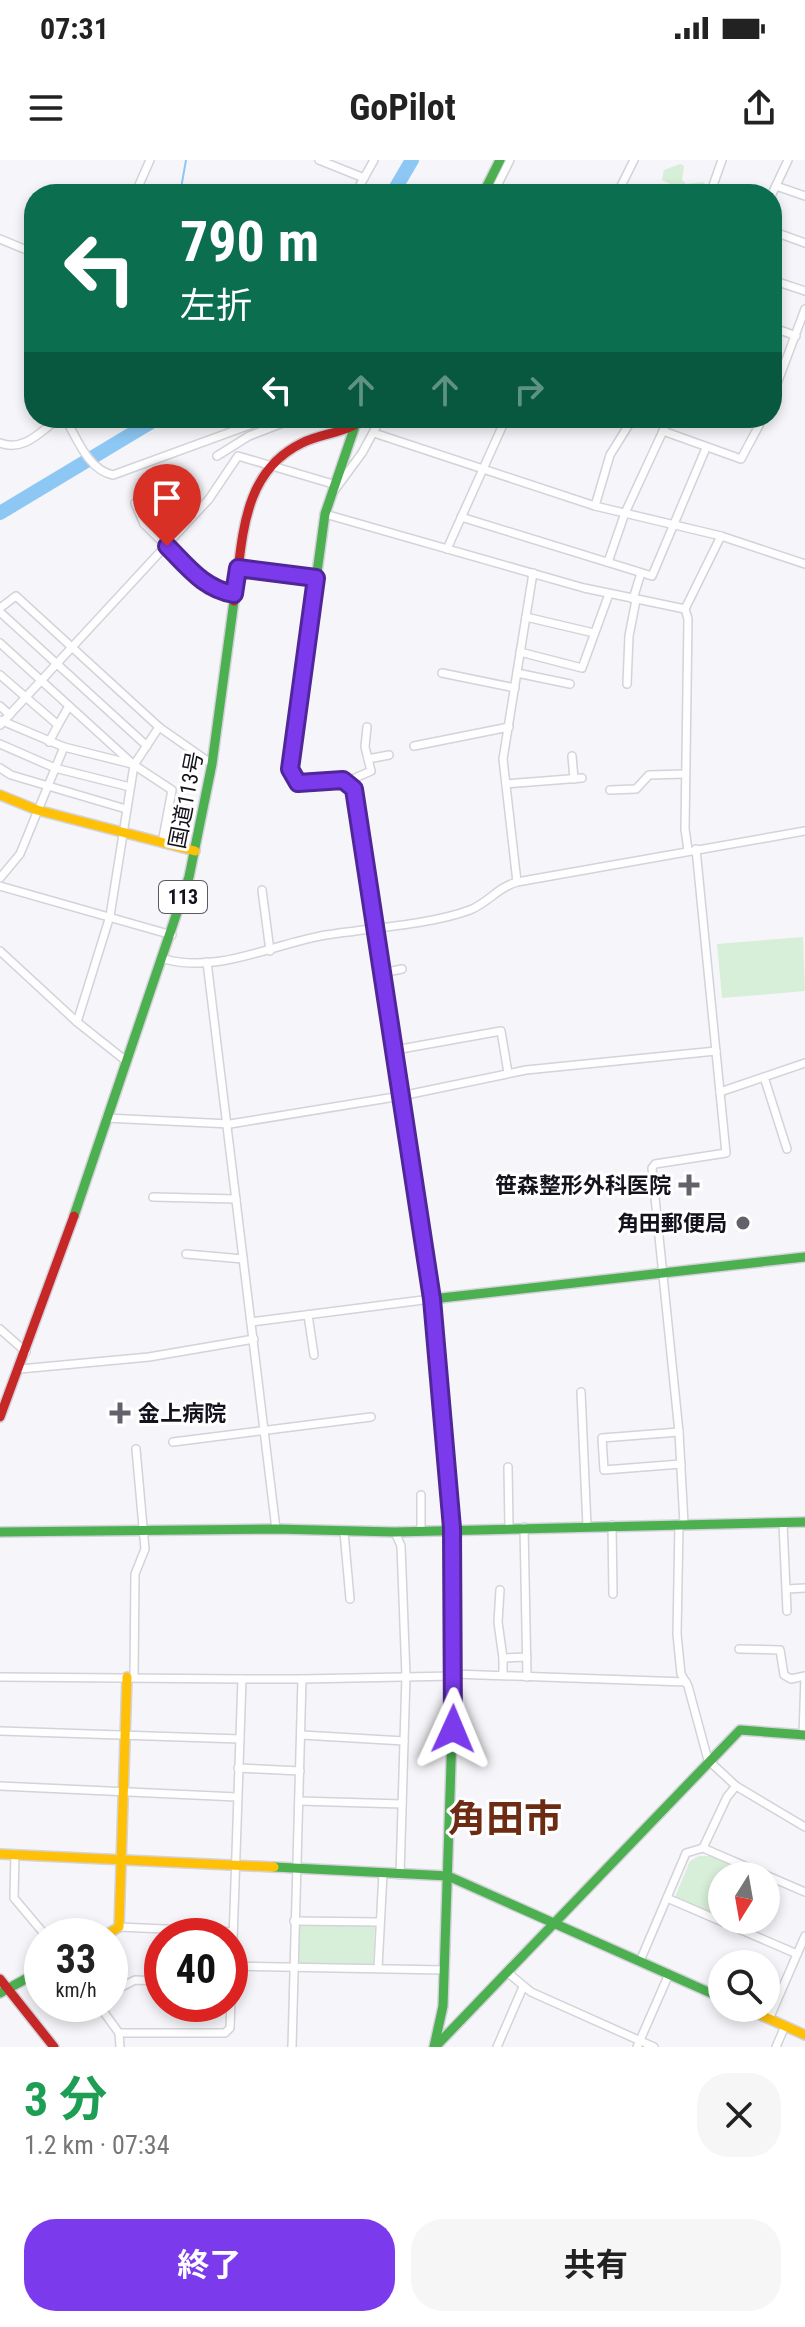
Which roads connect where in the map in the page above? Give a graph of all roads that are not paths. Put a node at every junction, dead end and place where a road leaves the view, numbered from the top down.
1 (150, 160) edge
2 (319, 160) edge
3 (374, 160) edge
4 (500, 160) edge
5 (510, 160) edge
6 (634, 160) edge
7 (722, 160) edge
8 (788, 160) edge
9 (364, 178) junction
10 (139, 184) edge
11 (361, 184) edge
12 (488, 184) edge
13 (498, 184) edge
14 (622, 184) edge
15 (712, 184) edge
16 (777, 184) edge
17 (782, 192) edge
18 (805, 196) edge
19 (782, 235) edge
20 (0, 239) edge
21 (805, 243) edge
22 (24, 249) edge
23 (782, 283) edge
24 (805, 291) edge
25 (805, 309) edge
26 (782, 331) edge
27 (796, 336) junction
28 (782, 364) edge
29 (46, 428) edge
30 (71, 428) edge
31 (242, 428) edge
32 (270, 428) edge
33 (351, 428) joint
34 (376, 428) edge
35 (501, 428) edge
36 (627, 428) edge
37 (664, 428) edge
38 (757, 428) edge
39 (663, 431) junction
40 (374, 433) junction
41 (0, 443) edge
42 (706, 448) junction
43 (217, 456) dead end
44 (271, 464) junction
45 (482, 469) junction
46 (333, 484) junction
47 (330, 495) junction
48 (135, 503) dead end
49 (595, 506) junction
50 (625, 513) junction
51 (325, 514) junction
52 (461, 517) junction
53 (672, 525) junction
54 (721, 536) junction
55 (167, 546) junction
56 (447, 549) junction
57 (608, 562) junction
58 (805, 564) edge
59 (238, 568) junction
60 (533, 573) junction
61 (641, 573) junction
62 (316, 578) junction
63 (234, 594) junction
64 (609, 594) junction
65 (635, 600) junction
66 (685, 609) junction
67 (0, 610) edge
68 (526, 617) junction
69 (594, 633) junction
70 (0, 643) edge
71 (71, 646) junction
72 (520, 652) junction
73 (56, 663) junction
74 (442, 673) dead end
75 (517, 673) junction
76 (0, 675) edge
77 (40, 680) junction
78 (570, 684) dead end
79 (627, 684) dead end
80 (515, 688) junction
81 (25, 697) junction
82 (0, 706) edge
83 (69, 706) junction
84 (10, 715) junction
85 (1, 722) edge
86 (58, 725) junction
87 (159, 727) junction
88 (367, 727) dead end
89 (509, 727) junction
90 (49, 742) junction
91 (0, 744) edge
92 (147, 746) junction
93 (414, 746) dead end
94 (64, 747) junction
95 (389, 755) dead end
96 (572, 756) dead end
97 (368, 759) junction
98 (212, 764) junction
99 (134, 765) junction
100 (0, 768) edge
101 (55, 768) junction
102 (685, 774) junction
103 (348, 781) junction
104 (506, 784) junction
105 (47, 787) junction
106 (130, 787) junction
107 (610, 790) dead end
108 (0, 795) edge
109 (126, 809) junction
110 (37, 810) junction
111 (805, 831) edge
112 (123, 832) junction
113 (162, 843) junction
114 (692, 850) junction
115 (195, 851) junction
116 (0, 878) edge
117 (517, 882) junction
118 (0, 886) edge
119 (262, 890) dead end
120 (110, 916) junction
121 (376, 927) junction
122 (172, 935) junction
123 (0, 951) edge
124 (270, 951) junction
125 (164, 959) junction
126 (207, 962) junction
127 (402, 969) dead end
128 (382, 973) junction
129 (77, 1022) junction
130 (395, 1050) junction
131 (716, 1051) junction
132 (126, 1061) junction
133 (805, 1063) edge
134 (508, 1073) junction
135 (764, 1077) junction
136 (720, 1092) junction
137 (401, 1096) junction
138 (106, 1118) junction
139 (230, 1124) junction
140 (787, 1149) dead end
141 (153, 1197) dead end
142 (236, 1199) junction
143 (186, 1254) dead end
144 (805, 1257) edge
145 (243, 1259) junction
146 (663, 1273) junction
147 (432, 1299) junction
148 (308, 1315) junction
149 (251, 1322) junction
150 (0, 1329) edge
151 (254, 1339) junction
152 (26, 1352) junction
153 (314, 1355) dead end
154 (20, 1369) junction
155 (581, 1392) dead end
156 (0, 1417) edge
157 (371, 1417) dead end
158 (266, 1430) junction
159 (679, 1432) junction
160 (173, 1442) dead end
161 (136, 1449) dead end
162 (681, 1464) junction
163 (508, 1467) dead end
164 (421, 1495) dead end
165 (805, 1522) edge
166 (682, 1524) junction
167 (783, 1524) junction
168 (612, 1525) junction
169 (587, 1526) junction
170 (509, 1527) junction
171 (524, 1527) junction
172 (452, 1528) junction
173 (276, 1529) junction
174 (145, 1530) junction
175 (421, 1531) junction
176 (0, 1532) edge
177 (344, 1532) junction
178 (395, 1532) junction
179 (805, 1588) edge
180 (787, 1589) junction
181 (500, 1590) dead end
182 (613, 1594) dead end
183 (350, 1599) dead end
184 (787, 1611) dead end
185 (739, 1649) dead end
186 (527, 1657) junction
187 (503, 1658) junction
188 (454, 1675) junction
189 (503, 1675) junction
190 (406, 1676) junction
191 (805, 1676) edge
192 (0, 1677) edge
193 (130, 1677) junction
194 (527, 1677) junction
195 (242, 1679) junction
196 (302, 1679) junction
197 (686, 1682) junction
198 (0, 1731) edge
199 (126, 1735) junction
200 (302, 1735) junction
201 (804, 1735) edge
202 (240, 1739) junction
203 (404, 1741) junction
204 (708, 1760) junction
205 (238, 1768) junction
206 (300, 1771) junction
207 (0, 1786) edge
208 (736, 1786) junction
209 (123, 1793) junction
210 (237, 1797) junction
211 (299, 1801) junction
212 (402, 1804) junction
213 (805, 1827) edge
214 (703, 1848) junction
215 (0, 1854) edge
216 (15, 1854) junction
217 (121, 1859) junction
218 (729, 1862) edge
219 (235, 1865) junction
220 (296, 1869) junction
221 (383, 1873) junction
222 (400, 1875) junction
223 (448, 1876) junction
224 (780, 1883) edge
225 (805, 1892) edge
226 (667, 1898) junction
227 (708, 1914) edge
228 (31, 1918) edge
229 (119, 1918) edge
230 (233, 1918) edge
231 (294, 1921) junction
232 (380, 1922) junction
233 (551, 1923) junction
234 (754, 1934) edge
235 (805, 1936) edge
236 (797, 1954) junction
237 (640, 1961) junction
238 (248, 1967) edge
239 (378, 1968) junction
240 (294, 1969) junction
241 (444, 1970) junction
242 (507, 1972) junction
243 (669, 1974) junction
244 (0, 1979) edge
245 (24, 1980) edge
246 (523, 1987) junction
247 (4, 1992) edge
248 (708, 1992) edge
249 (780, 1993) edge
250 (111, 2022) edge
251 (230, 2022) edge
252 (776, 2022) edge
253 (785, 2026) junction
254 (119, 2033) junction
255 (805, 2035) edge
256 (638, 2044) edge
257 (54, 2047) edge
258 (120, 2047) edge
259 (292, 2047) edge
260 (434, 2047) edge
261 (497, 2047) edge
262 (654, 2047) edge
263 (776, 2047) edge

1 - 10 street
2 - 9 street
3 - 9 street
4 - 12 main road
5 - 13 street
6 - 14 street
7 - 15 street
8 - 16 street
9 - 11 street
17 - 18 street
19 - 21 street
20 - 22 street
23 - 24 street
25 - 27 street
26 - 27 street
27 - 28 street
29 - 41 street
30 - 31 street
32 - 43 street
33 - 44 main road, 国道113号 / 113
33 - 46 main road
34 - 40 street
35 - 45 street
36 - 49 street
37 - 39 street
38 - 42 street
39 - 42 street
39 - 50 street
40 - 45 street
40 - 47 street
42 - 53 street
44 - 46 street
44 - 55 street
44 - 59 main road, 国道113号 / 113
45 - 49 street
45 - 52 street
46 - 47 main road
47 - 51 main road
48 - 55 street
49 - 50 street
50 - 53 street
50 - 57 street
51 - 56 street
51 - 62 main road
52 - 56 street
52 - 57 street
53 - 54 street
53 - 61 street
54 - 58 street
54 - 66 street
55 - 63 street
55 - 71 street
56 - 60 street
57 - 61 street
59 - 62 street
59 - 63 main road, 国道113号 / 113
60 - 64 street
60 - 68 street
61 - 65 street
62 - 103 main road
63 - 98 main road, 国道113号 / 113
64 - 65 street
64 - 69 street
65 - 66 street
65 - 79 street
66 - 102 street
67 - 71 street
67 - 73 street
68 - 69 street
68 - 72 street
69 - 72 street
70 - 77 street
71 - 73 street
71 - 87 street
72 - 75 street
73 - 77 street
73 - 92 street
74 - 80 street
75 - 78 street
75 - 80 street
76 - 81 street
77 - 81 street
77 - 83 street
80 - 89 street
81 - 84 street
81 - 86 street
82 - 84 street
83 - 86 street
83 - 99 street
84 - 85 street
85 - 90 street
86 - 90 street
87 - 92 street
87 - 98 street
88 - 97 street
89 - 93 street
89 - 104 street
90 - 94 street
91 - 101 street
92 - 99 street
94 - 99 street
94 - 101 street
95 - 97 street
96 - 104 street
97 - 103 street
98 - 115 main road, 国道113号 / 113
99 - 106 street
99 - 113 street
100 - 105 street
101 - 105 street
101 - 106 street
102 - 107 street
102 - 114 street
103 - 121 main road
104 - 117 street
105 - 109 street
105 - 110 street
106 - 109 street
108 - 110 main road
109 - 112 street
110 - 112 main road
110 - 116 street
111 - 114 street
112 - 113 main road
112 - 120 street
113 - 115 main road
114 - 117 street
114 - 131 street
115 - 122 main road, 国道113号 / 113
117 - 121 street
118 - 120 street
119 - 124 street
120 - 122 street
120 - 129 street
121 - 124 street
121 - 128 main road
122 - 125 main road, 国道113号 / 113
123 - 129 street
124 - 126 street
125 - 126 street
125 - 132 main road, 国道113号 / 113
126 - 139 street
127 - 128 street
128 - 130 main road
129 - 132 street
130 - 134 street
130 - 137 main road
131 - 134 street
131 - 136 street
132 - 138 main road, 国道113号 / 113
133 - 135 street
134 - 137 street
135 - 136 street
135 - 140 street
136 - 146 street
137 - 139 street
137 - 147 main road
138 - 139 street
138 - 152 main road, 国道113号 / 113
139 - 142 street
141 - 142 street
142 - 145 street
143 - 145 street
144 - 146 main road
145 - 149 street
146 - 147 main road
146 - 159 street
147 - 148 street
147 - 172 main road
148 - 149 street
148 - 153 street
149 - 151 street
150 - 152 street
151 - 154 street
151 - 158 street
152 - 154 main road, 国道113号 / 113
154 - 156 main road, 国道113号 / 113
155 - 169 street
157 - 158 street
158 - 160 street
158 - 173 street
159 - 162 street
159 - 162 street
161 - 174 street
162 - 166 street
163 - 170 street
164 - 175 street
165 - 167 main road
166 - 167 main road
166 - 168 main road
166 - 197 street
167 - 180 street
168 - 169 main road
168 - 182 street
169 - 171 main road
170 - 171 main road
170 - 172 main road
171 - 186 street
172 - 175 main road
172 - 188 main road
173 - 174 main road
173 - 177 main road
174 - 176 main road
174 - 193 street
175 - 178 main road
177 - 178 main road
177 - 183 street
178 - 190 street
179 - 180 street
180 - 184 street
181 - 187 street
185 - 191 street
186 - 187 street
186 - 194 street
187 - 189 street
188 - 189 street
188 - 190 street
188 - 223 main road
189 - 194 street
190 - 196 street
190 - 203 street
191 - 201 street
192 - 193 street
193 - 195 street
193 - 199 main road
194 - 197 street
195 - 196 street
195 - 202 street
196 - 200 street
197 - 204 street
198 - 199 street
199 - 202 street
199 - 209 main road
200 - 203 street
200 - 206 street
201 - 204 main road
202 - 205 street
203 - 212 street
204 - 208 street
204 - 233 main road
205 - 206 street
205 - 210 street
206 - 211 street
207 - 209 street
208 - 213 street
208 - 214 street
209 - 210 street
209 - 217 main road
210 - 219 street
211 - 212 street
211 - 220 street
212 - 222 street
214 - 218 street
214 - 226 street
215 - 216 main road
216 - 217 main road
216 - 228 street
217 - 219 main road
217 - 229 main road
219 - 220 main road
219 - 230 street
220 - 221 main road
220 - 231 street
221 - 222 main road
221 - 232 street
222 - 223 main road
223 - 233 main road
223 - 241 main road
224 - 225 street
226 - 227 street
226 - 237 street
231 - 232 street
231 - 240 street
232 - 239 street
233 - 237 main road
233 - 242 main road
234 - 236 street
235 - 236 street
236 - 249 street
237 - 243 main road
238 - 240 street
239 - 240 street
239 - 241 street
240 - 259 street
241 - 260 main road
242 - 246 street
242 - 260 main road
243 - 248 main road
243 - 256 street
244 - 247 main road
245 - 247 main road
246 - 256 street
246 - 261 street
247 - 257 main road
250 - 254 street
251 - 254 street
252 - 253 main road
253 - 255 main road
253 - 263 street
254 - 258 street
256 - 262 street

